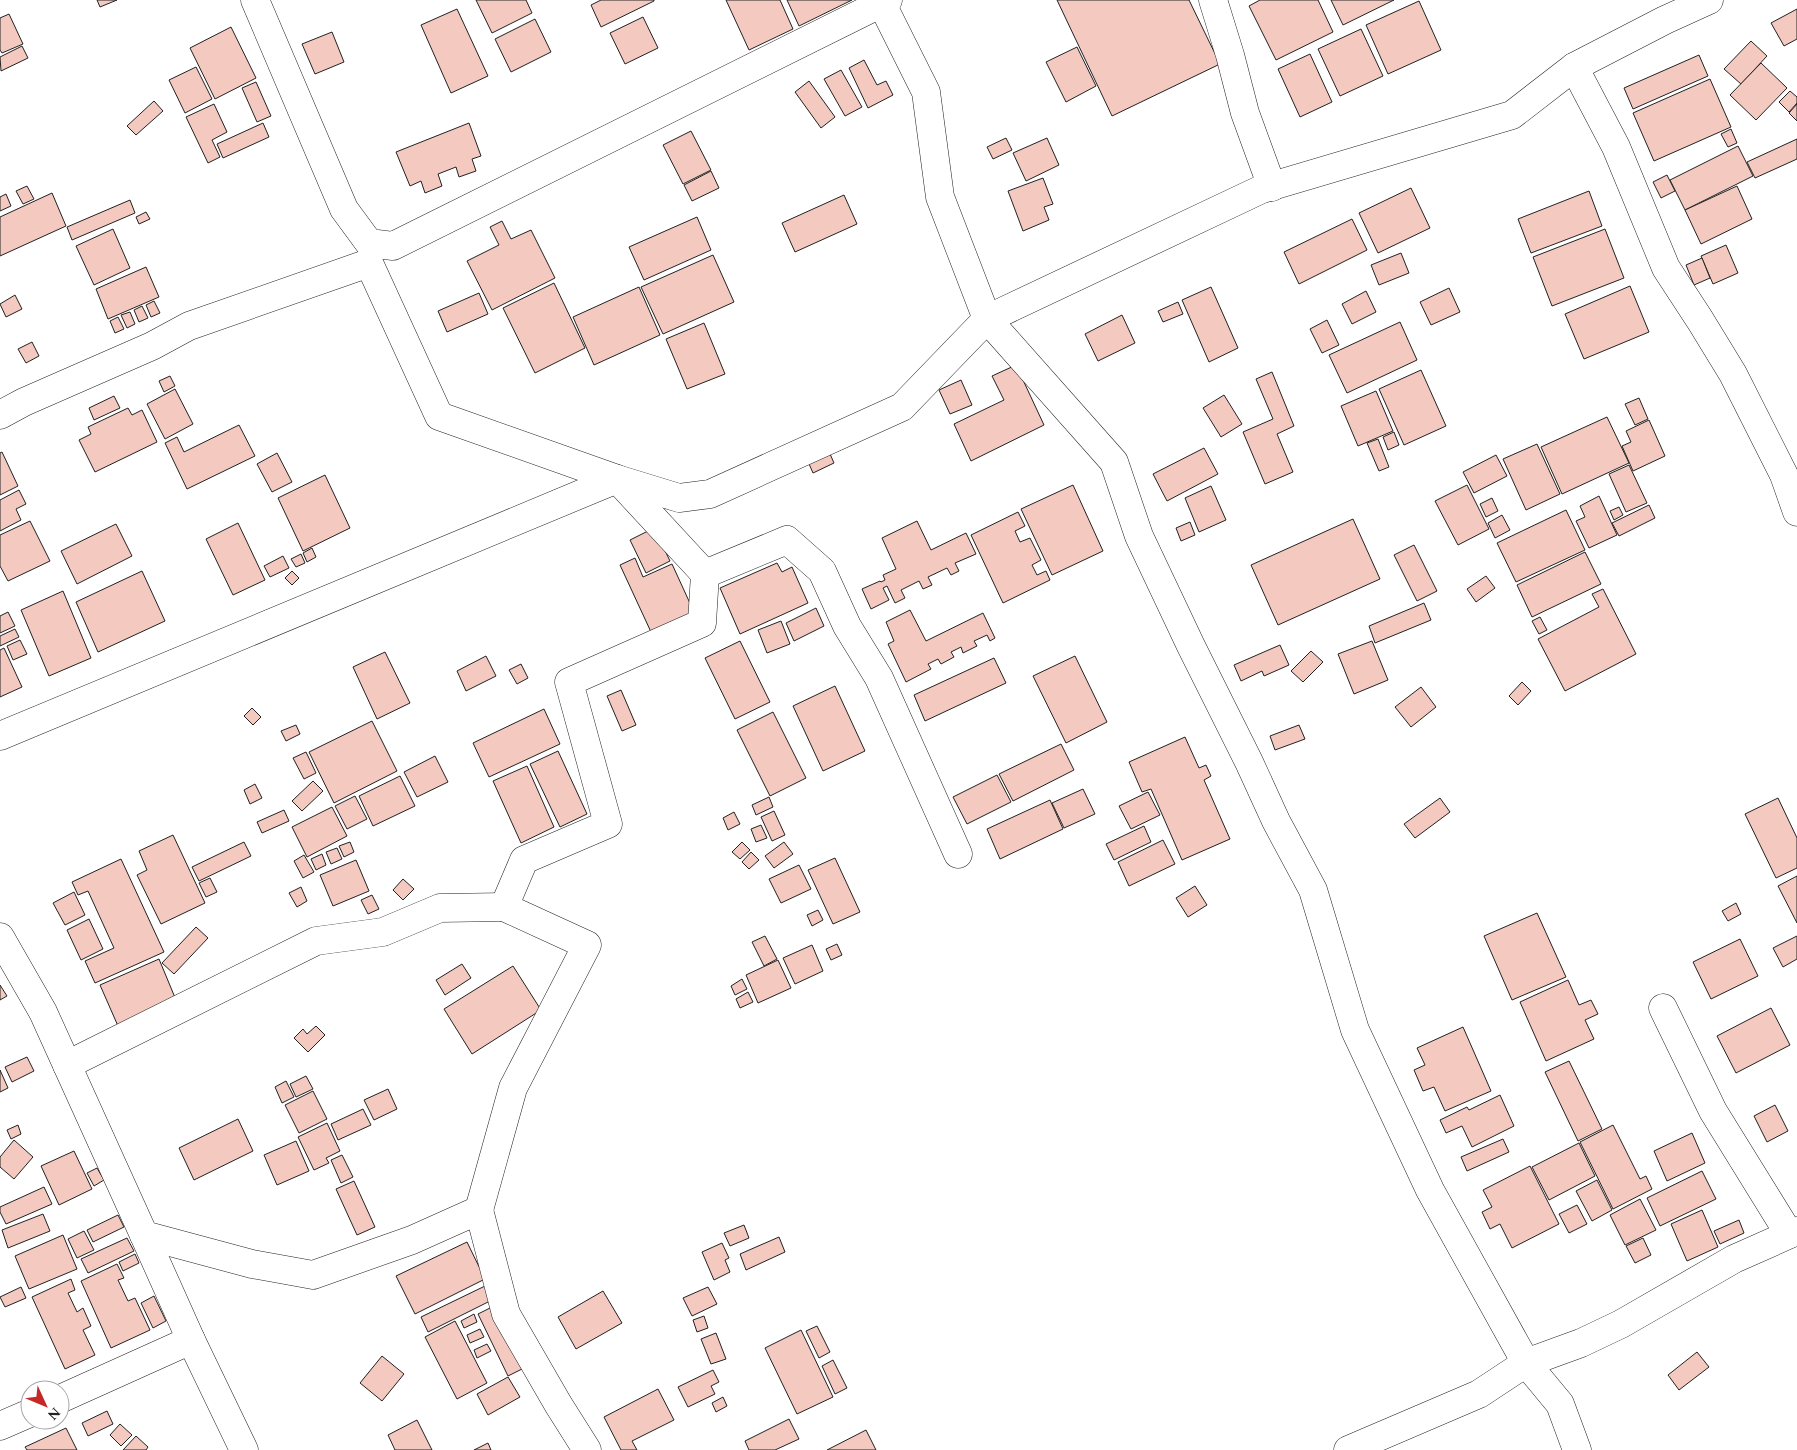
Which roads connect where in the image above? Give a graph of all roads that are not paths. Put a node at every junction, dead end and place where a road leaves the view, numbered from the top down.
1 (255, 0) edge
2 (1213, 0) edge
3 (1709, 0) edge
4 (883, 1) edge
5 (1574, 67) junction
6 (1272, 186) junction
7 (987, 319) junction
8 (0, 415) edge
9 (617, 479) junction
10 (1797, 512) edge
11 (705, 574) junction
12 (0, 736) edge
13 (958, 854) dead end
14 (504, 907) junction
15 (0, 937) edge
16 (1663, 1008) dead end
17 (67, 1065) junction
18 (479, 1210) junction
19 (1793, 1233) edge
20 (144, 1235) junction
21 (191, 1340) junction
22 (1526, 1363) junction
23 (70, 1394) edge
24 (20, 1417) edge
25 (0, 1426) edge
26 (244, 1450) edge
27 (587, 1450) edge
28 (1348, 1450) edge
29 (1577, 1450) edge

1 - 4 street
2 - 6 street
3 - 5 street
4 - 7 street
5 - 6 street
5 - 10 street
6 - 7 street
7 - 9 street
7 - 22 street
8 - 9 street
9 - 11 street
9 - 12 street
11 - 13 street
11 - 14 street
14 - 17 street
14 - 18 street
15 - 17 street
16 - 19 street
17 - 20 street
18 - 20 street
18 - 27 street
19 - 22 street
20 - 21 street
21 - 23 street
21 - 26 street
22 - 28 street
22 - 29 street
24 - 25 street

